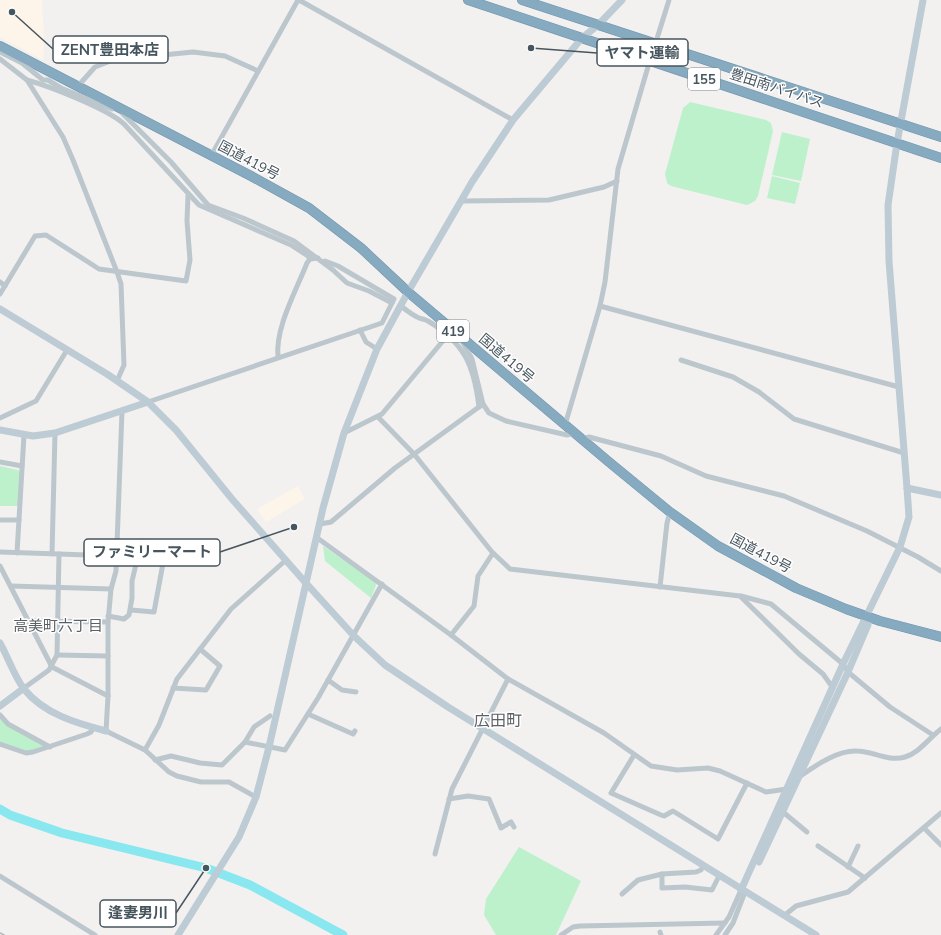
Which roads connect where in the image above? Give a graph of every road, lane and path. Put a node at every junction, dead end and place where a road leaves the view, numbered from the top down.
1 (299, 0) edge
2 (468, 0) edge
3 (522, 0) edge
4 (622, 0) edge
5 (669, 0) edge
6 (923, 0) edge
7 (598, 25) junction
8 (582, 38) junction
9 (655, 45) junction
10 (0, 46) edge
11 (0, 52) edge
12 (0, 60) edge
13 (650, 60) junction
14 (258, 71) junction
15 (27, 80) junction
16 (78, 86) junction
17 (513, 120) junction
18 (900, 125) junction
19 (941, 137) edge
20 (897, 143) junction
21 (211, 156) junction
22 (941, 158) edge
23 (617, 181) junction
24 (188, 195) junction
25 (461, 201) junction
26 (317, 258) junction
27 (310, 259) junction
28 (117, 272) junction
29 (0, 282) edge
30 (5, 286) junction
31 (408, 292) junction
32 (0, 294) edge
33 (392, 303) junction
34 (401, 306) junction
35 (600, 306) junction
36 (0, 309) edge
37 (360, 330) junction
38 (450, 333) junction
39 (461, 337) junction
40 (377, 349) junction
41 (67, 350) junction
42 (278, 357) junction
43 (681, 360) dead end
44 (117, 381) junction
45 (899, 388) junction
46 (148, 402) junction
47 (481, 406) junction
48 (122, 411) junction
49 (378, 417) junction
50 (0, 418) edge
51 (565, 425) junction
52 (0, 430) edge
53 (55, 433) junction
54 (344, 433) junction
55 (24, 435) junction
56 (578, 436) junction
57 (904, 453) junction
58 (414, 454) junction
59 (0, 462) edge
60 (22, 466) junction
61 (907, 488) junction
62 (941, 495) edge
63 (670, 512) junction
64 (0, 520) edge
65 (19, 520) junction
66 (320, 524) junction
67 (316, 537) junction
68 (900, 547) junction
69 (0, 552) edge
70 (493, 552) junction
71 (17, 553) junction
72 (52, 554) junction
73 (59, 554) junction
74 (117, 556) junction
75 (286, 560) junction
76 (0, 566) edge
77 (941, 571) edge
78 (305, 582) junction
79 (382, 584) junction
80 (11, 586) junction
81 (58, 587) junction
82 (660, 587) junction
83 (111, 589) junction
84 (740, 596) junction
85 (131, 610) junction
86 (868, 616) junction
87 (108, 619) junction
88 (29, 621) junction
89 (57, 621) junction
90 (451, 635) junction
91 (354, 636) junction
92 (941, 637) edge
93 (0, 642) edge
94 (200, 649) junction
95 (57, 655) junction
96 (108, 656) junction
97 (843, 664) junction
98 (52, 666) junction
99 (848, 672) junction
100 (508, 679) junction
101 (328, 680) junction
102 (24, 688) junction
103 (173, 688) junction
104 (833, 688) junction
105 (356, 692) dead end
106 (108, 696) junction
107 (0, 706) edge
108 (308, 714) junction
109 (0, 715) edge
110 (270, 716) dead end
111 (94, 728) junction
112 (484, 728) junction
113 (941, 730) edge
114 (106, 731) junction
115 (355, 731) dead end
116 (933, 735) junction
117 (245, 742) junction
118 (0, 744) edge
119 (269, 747) junction
120 (50, 748) junction
121 (145, 750) junction
122 (634, 755) junction
123 (155, 760) junction
124 (800, 776) junction
125 (747, 783) junction
126 (787, 789) junction
127 (256, 797) junction
128 (449, 799) junction
129 (783, 812) junction
130 (941, 813) edge
131 (514, 827) dead end
132 (924, 828) junction
133 (807, 832) dead end
134 (941, 845) edge
135 (818, 846) dead end
136 (858, 846) dead end
137 (435, 854) dead end
138 (703, 866) junction
139 (848, 866) junction
140 (662, 874) junction
141 (0, 876) edge
142 (720, 876) junction
143 (865, 878) junction
144 (743, 891) junction
145 (622, 894) dead end
146 (785, 915) junction
147 (725, 923) junction
148 (95, 935) edge
149 (178, 935) edge
150 (560, 935) edge
151 (716, 935) edge
152 (725, 935) edge
153 (816, 935) edge

1 - 14 street
1 - 17 street
2 - 8 highway, 豊田南バイパス / 155
3 - 7 highway, 豊田南バイパス / 155
4 - 7 street
5 - 9 street
6 - 18 street
7 - 8 street
7 - 9 highway, 豊田南バイパス / 155
8 - 13 highway, 豊田南バイパス / 155
8 - 17 street
9 - 18 highway, 豊田南バイパス / 155
10 - 16 highway, 国道419号 / 419
11 - 26 street
12 - 15 street
13 - 20 highway, 豊田南バイパス / 155
13 - 23 street
14 - 16 street
14 - 21 street
15 - 24 street
15 - 28 street
16 - 21 highway, 国道419号 / 419
17 - 25 street
18 - 19 highway, 豊田南バイパス / 155
18 - 20 street
20 - 22 highway, 豊田南バイパス / 155
20 - 45 street
21 - 31 highway, 国道419号 / 419
23 - 25 street
23 - 35 street
24 - 27 street
24 - 28 street
25 - 31 street
26 - 27 street
26 - 33 street
26 - 33 street
27 - 42 street
28 - 30 street
28 - 44 street
29 - 30 street
30 - 32 street
31 - 34 street
31 - 38 highway, 国道419号 / 419
33 - 37 street
34 - 38 street
34 - 40 street
35 - 45 street
35 - 51 street
36 - 41 street
37 - 40 street
37 - 42 street
38 - 39 highway, 国道419号 / 419
38 - 47 street
38 - 49 street
39 - 47 street
39 - 51 highway, 国道419号 / 419
40 - 54 street
41 - 44 street
41 - 50 street
42 - 46 street
43 - 57 street
44 - 46 street
45 - 57 street
46 - 48 street
46 - 75 street
47 - 56 street
47 - 58 street
48 - 53 street
48 - 74 street
49 - 54 street
49 - 58 street
51 - 56 highway, 国道419号 / 419
52 - 55 street
53 - 55 street
53 - 72 street
54 - 66 street
55 - 60 street
56 - 63 highway, 国道419号 / 419
56 - 68 street
57 - 61 street
58 - 66 street
58 - 70 street
59 - 60 street
60 - 65 street
61 - 62 street
61 - 68 street
63 - 82 street
63 - 86 highway, 国道419号 / 419
64 - 65 street
65 - 71 street
66 - 67 street
67 - 78 street
67 - 79 street
68 - 77 street
68 - 86 street
69 - 71 street
70 - 82 street
70 - 90 street
71 - 72 street
72 - 73 street
73 - 74 street
73 - 81 street
74 - 83 street
75 - 78 street
75 - 94 street
76 - 80 street
78 - 91 street
78 - 119 street
79 - 90 street
79 - 91 street
80 - 81 street
80 - 88 street
81 - 83 street
81 - 89 street
82 - 84 street
83 - 87 street
84 - 97 street
84 - 104 street
85 - 85 street
85 - 87 street
86 - 92 highway, 国道419号 / 419
86 - 97 street
86 - 99 street
87 - 89 street
87 - 96 street
88 - 89 street
88 - 98 street
89 - 95 street
90 - 100 street
91 - 101 street
91 - 112 street
93 - 102 street
94 - 103 street
94 - 103 street
95 - 96 street
95 - 98 street
96 - 106 street
97 - 99 street
97 - 104 street
98 - 102 street
98 - 106 street
99 - 116 street
99 - 124 street
100 - 112 street
100 - 122 street
101 - 105 street
101 - 108 street
102 - 107 street
102 - 111 street
103 - 121 street
104 - 126 street
106 - 114 street
108 - 115 street
108 - 119 street
109 - 120 street
110 - 117 street
111 - 114 street
111 - 120 street
112 - 128 street
112 - 138 street
113 - 116 street
114 - 121 street
116 - 124 street
117 - 119 street
117 - 123 street
118 - 120 street
119 - 127 street
121 - 123 street
122 - 125 street
122 - 125 street
123 - 127 street
124 - 126 street
124 - 129 street
125 - 126 street
126 - 144 street
127 - 149 street
128 - 131 street
128 - 137 street
129 - 133 street
129 - 144 street
130 - 132 street
132 - 134 street
132 - 143 street
135 - 139 street
136 - 139 street
138 - 140 street
138 - 142 street
139 - 143 street
140 - 142 street
140 - 145 street
141 - 148 street
142 - 144 street
143 - 146 street
144 - 146 street
144 - 147 street
144 - 152 street
146 - 153 street
147 - 150 street
147 - 151 street

